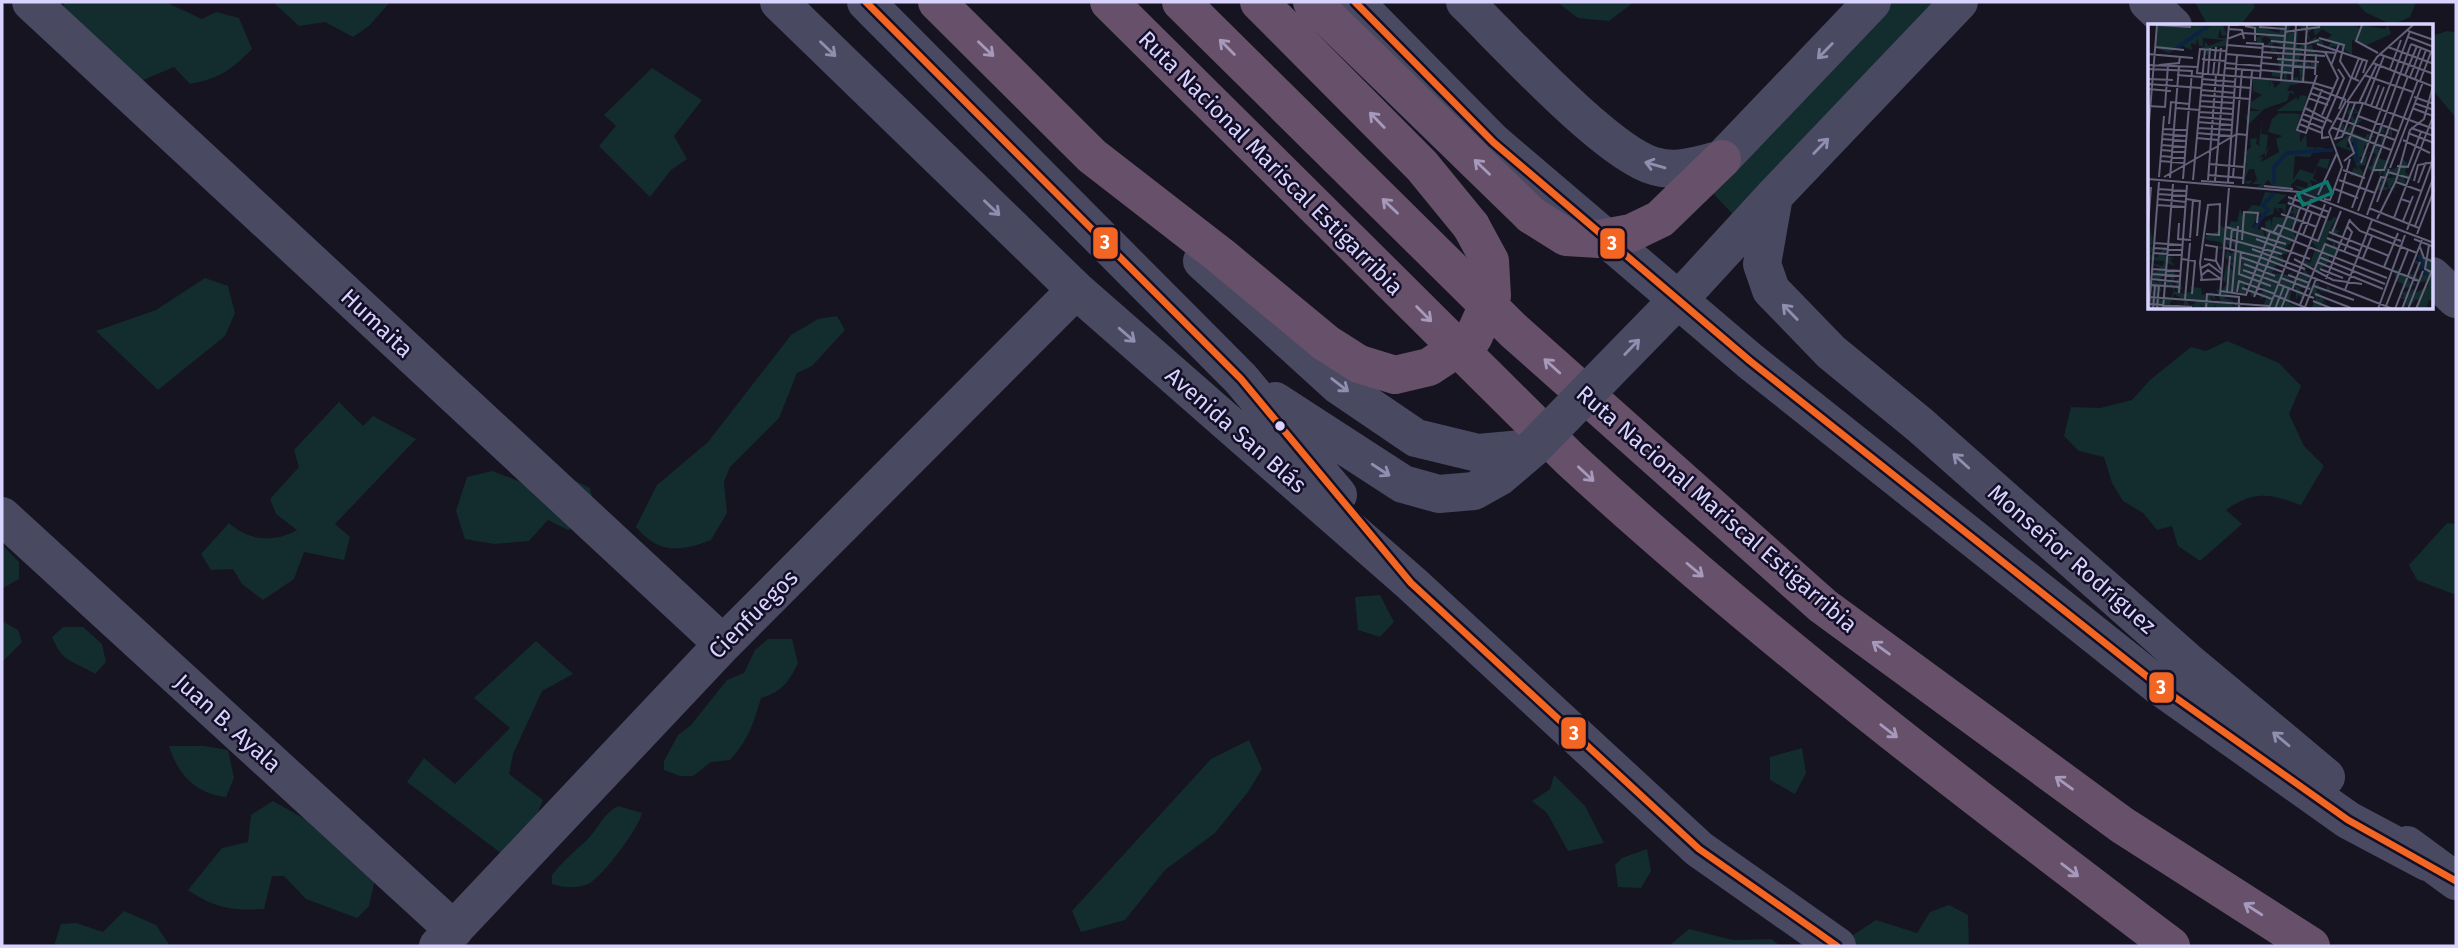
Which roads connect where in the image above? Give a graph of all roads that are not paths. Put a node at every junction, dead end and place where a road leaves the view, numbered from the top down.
1 (32, 2) edge
2 (779, 2) edge
3 (866, 2) edge
4 (937, 2) edge
5 (1079, 2) edge
6 (1109, 2) edge
7 (1181, 2) edge
8 (1259, 2) edge
9 (1312, 2) edge
10 (1355, 2) edge
11 (1465, 2) edge
12 (1872, 2) edge
13 (1959, 2) edge
14 (2148, 2) edge
15 (2171, 24) edge
16 (1184, 76) junction
17 (1092, 156) junction
18 (1722, 159) junction
19 (1774, 196) junction
20 (2434, 278) edge
21 (1076, 290) junction
22 (2456, 299) edge
23 (1241, 379) junction
24 (1533, 448) junction
25 (2, 516) edge
26 (1411, 583) junction
27 (723, 644) junction
28 (2442, 871) edge
29 (446, 938) edge
30 (1837, 946) edge
31 (2171, 946) edge
32 (2311, 946) edge

1 - 27 street, Humaita
2 -> 21 street, Avenida San Blás
3 - 23 street
4 -> 17 highway
5 - 16 highway
6 - 16 highway, Ruta Nacional Mariscal Estigarribia
32 -> 7 highway, Ruta Nacional Mariscal Estigarribia
17 -> 8 highway, bridge
18 -> 9 highway, bridge
10 - 28 street
18 -> 11 street
12 -> 18 street
19 -> 13 street
14 - 15 street
16 -> 31 highway, Ruta Nacional Mariscal Estigarribia
17 -> 24 street
24 -> 19 street, bridge
28 -> 19 street, Monseñor Rodríguez
20 - 22 street
21 -> 26 street, Avenida San Blás
21 - 27 street, Cienfuegos
23 -> 24 street
23 - 26 street
25 - 29 street, Juan B. Ayala
26 - 30 street, Avenida San Blás
27 - 29 street, Cienfuegos

